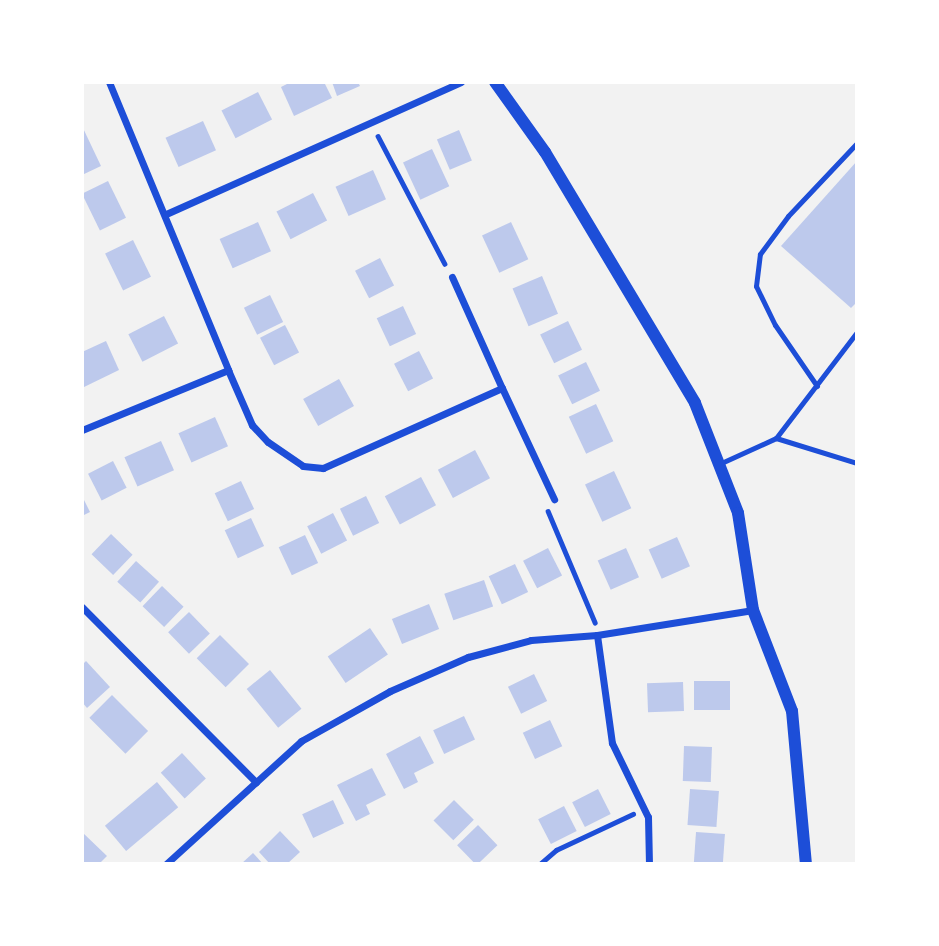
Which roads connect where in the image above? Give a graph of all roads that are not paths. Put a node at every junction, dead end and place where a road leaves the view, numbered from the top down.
1 (110, 82) edge
2 (461, 82) edge
3 (495, 82) edge
4 (857, 143) edge
5 (166, 214) junction
6 (452, 277) road end
7 (857, 332) edge
8 (228, 370) junction
9 (817, 386) junction
10 (502, 388) junction
11 (82, 430) edge
12 (776, 439) junction
13 (857, 463) edge
14 (719, 464) junction
15 (554, 499) road end
16 (82, 607) edge
17 (753, 610) junction
18 (597, 635) junction
19 (256, 782) junction
20 (166, 864) edge
21 (649, 864) edge
22 (806, 864) edge

1 - 5 street
2 - 5 street
3 - 14 street
4 - 9 lane
5 - 8 street
6 - 10 street
7 - 9 lane
8 - 10 street
8 - 11 street
9 - 12 lane
10 - 15 street
12 - 13 lane
12 - 14 lane
14 - 17 street
16 - 19 street
17 - 18 street
17 - 22 street
18 - 19 street
18 - 21 street
19 - 20 street

